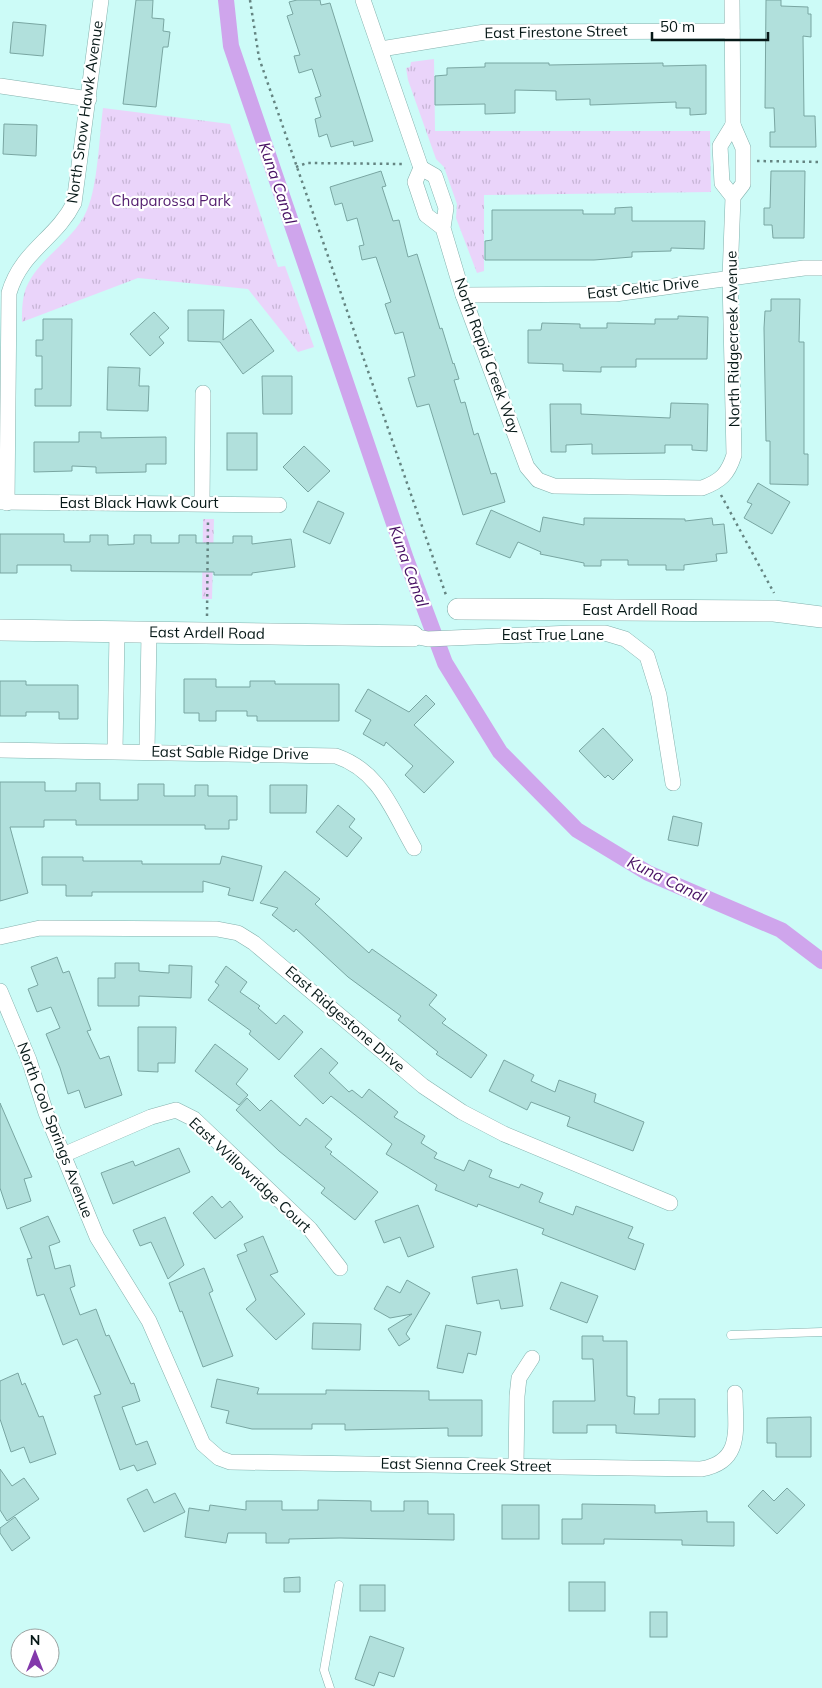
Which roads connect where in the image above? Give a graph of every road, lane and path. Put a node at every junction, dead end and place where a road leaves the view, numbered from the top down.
1 (101, 0) edge
2 (250, 0) edge
3 (363, 0) edge
4 (732, 0) edge
5 (732, 32) junction
6 (381, 49) junction
7 (0, 86) edge
8 (89, 99) junction
9 (733, 125) junction
10 (743, 160) junction
11 (822, 162) edge
12 (414, 165) junction
13 (296, 167) junction
14 (733, 197) junction
15 (443, 228) junction
16 (822, 268) edge
17 (730, 278) junction
18 (463, 295) junction
19 (203, 393) dead end
20 (538, 480) joint
21 (721, 495) dead end
22 (4, 503) edge
23 (279, 504) dead end
24 (205, 509) junction
25 (776, 601) dead end
26 (452, 603) joint
27 (207, 617) dead end
28 (822, 617) edge
29 (0, 630) edge
30 (116, 632) junction
31 (149, 632) junction
32 (420, 637) joint
33 (0, 750) edge
34 (115, 751) junction
35 (147, 751) junction
36 (673, 783) dead end
37 (414, 848) dead end
38 (0, 937) edge
39 (0, 991) edge
40 (7, 1027) edge
41 (64, 1155) junction
42 (670, 1203) dead end
43 (340, 1268) dead end
44 (822, 1332) edge
45 (730, 1335) dead end
46 (532, 1358) dead end
47 (735, 1393) dead end
48 (210, 1452) joint
49 (516, 1466) junction
50 (339, 1585) dead end
51 (330, 1688) edge

1 - 8 street, North Snow Hawk Avenue
2 - 13 path
3 - 6 street, North Rapid Creek Way
4 - 5 street, North Ridgecreek Avenue
5 - 6 street, East Firestone Street
5 - 9 street, North Ridgecreek Avenue
6 - 12 street, North Rapid Creek Way
7 - 8 street
8 - 22 street, North Snow Hawk Avenue
9 - 10 street, North Ridgecreek Avenue
9 - 14 street
10 - 11 path
10 - 14 street, North Ridgecreek Avenue
12 - 13 path
12 - 15 street, North Rapid Creek Way
12 - 15 street, North Rapid Creek Way
13 - 26 path
14 - 17 street, North Ridgecreek Avenue
15 - 18 street, North Rapid Creek Way
16 - 17 street, East Celtic Drive
17 - 18 street, East Celtic Drive
17 - 20 street, North Ridgecreek Avenue
18 - 20 street, North Rapid Creek Way
19 - 24 street
21 - 25 path
22 - 24 street, East Black Hawk Court
23 - 24 street, East Black Hawk Court
24 - 27 path
26 - 28 street, East Ardell Road
29 - 30 street, East Ardell Road
30 - 31 street, East Ardell Road
30 - 34 street
31 - 32 street, East Ardell Road
31 - 35 street
32 - 36 street, East True Lane
33 - 34 street, East Sable Ridge Drive
34 - 35 street, East Sable Ridge Drive
35 - 37 street, East Sable Ridge Drive
38 - 42 street, East Ridgestone Drive
39 - 40 street, North Cool Springs Avenue
40 - 41 street, North Cool Springs Avenue
41 - 43 street, East Willowridge Court
41 - 48 street, North Cool Springs Avenue
44 - 45 lane
46 - 49 street
47 - 49 street, East Sienna Creek Street
48 - 49 street, East Sienna Creek Street
50 - 51 lane

